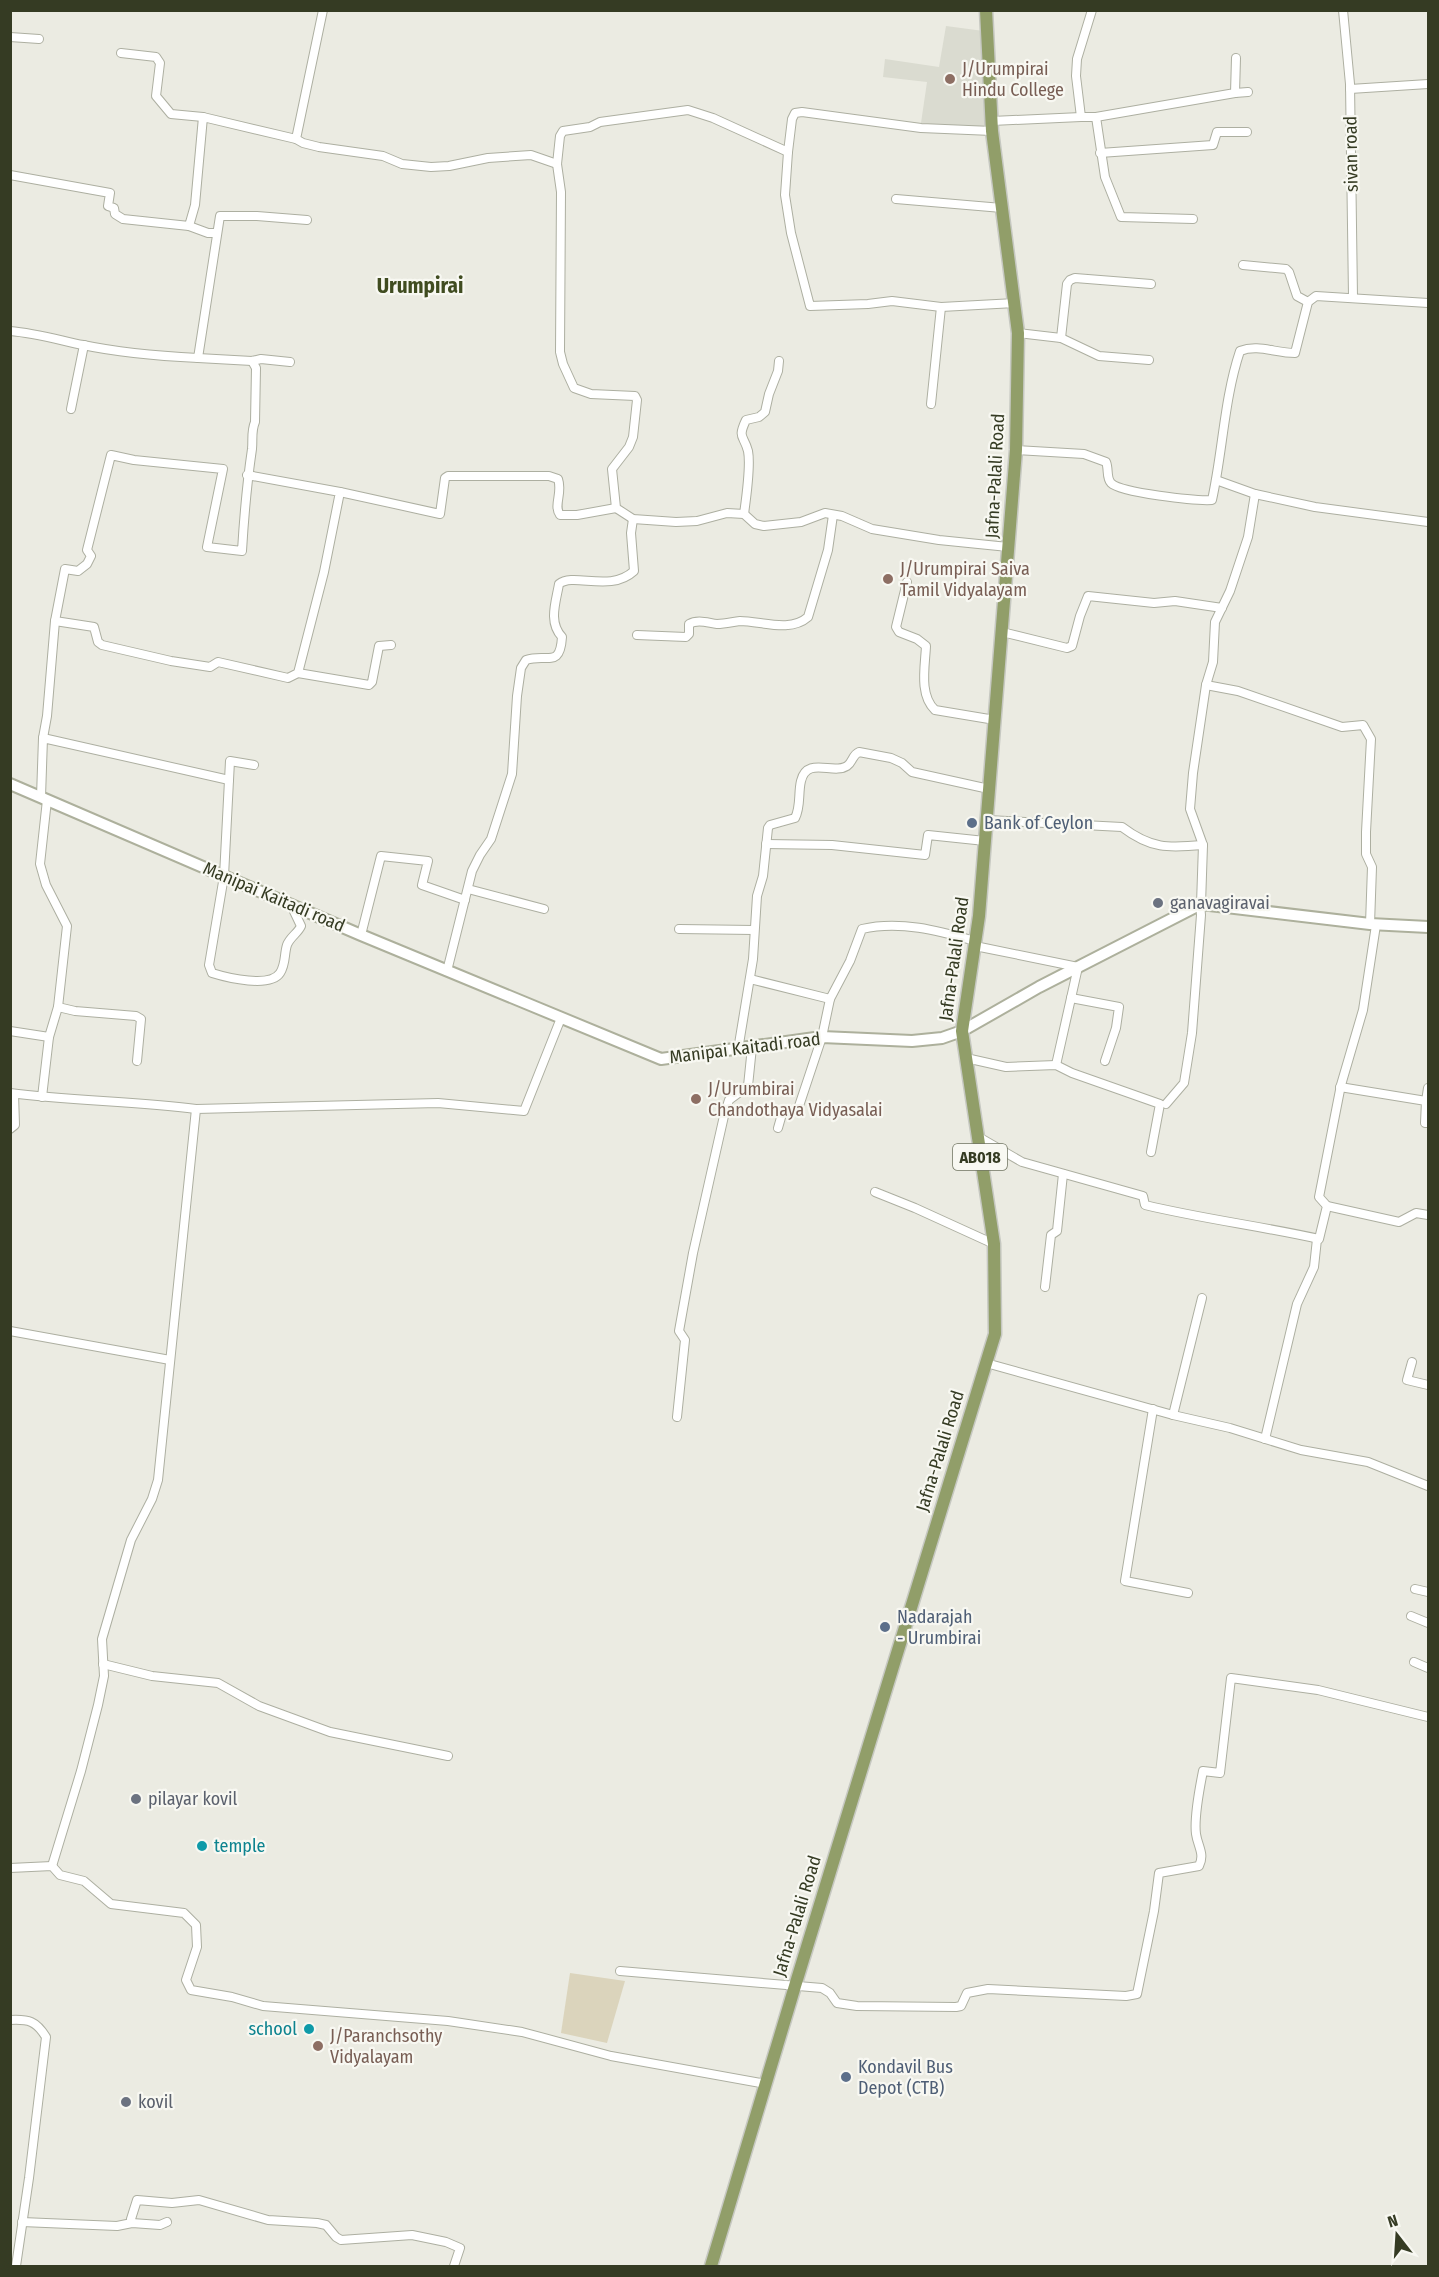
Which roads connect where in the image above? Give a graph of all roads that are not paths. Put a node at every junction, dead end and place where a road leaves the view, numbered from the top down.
1 (322, 10) edge
2 (986, 10) edge
3 (1092, 10) edge
4 (1343, 10) edge
5 (10, 37) edge
6 (39, 39) dead end
7 (121, 53) dead end
8 (1236, 58) dead end
9 (1428, 84) edge
10 (1350, 89) junction
11 (1248, 92) dead end
12 (1235, 93) junction
13 (203, 117) junction
14 (1081, 117) junction
15 (1096, 117) junction
16 (992, 126) junction
17 (1247, 132) dead end
18 (296, 139) junction
19 (788, 152) junction
20 (1100, 153) junction
21 (557, 164) junction
22 (10, 175) edge
23 (896, 199) dead end
24 (1002, 208) junction
25 (1193, 219) dead end
26 (308, 220) dead end
27 (189, 226) junction
28 (216, 233) junction
29 (1243, 265) dead end
30 (1151, 284) dead end
31 (1353, 297) junction
32 (1308, 302) junction
33 (1015, 303) junction
34 (1428, 303) edge
35 (940, 307) junction
36 (10, 331) edge
37 (1018, 333) junction
38 (1061, 338) junction
39 (84, 345) junction
40 (198, 358) junction
41 (1149, 360) dead end
42 (252, 361) junction
43 (779, 361) dead end
44 (290, 362) dead end
45 (931, 404) dead end
46 (71, 409) dead end
47 (1016, 450) junction
48 (247, 475) junction
49 (1216, 480) junction
50 (340, 492) junction
51 (1256, 494) junction
52 (616, 508) junction
53 (744, 514) junction
54 (833, 515) junction
55 (633, 519) junction
56 (1428, 522) edge
57 (1008, 547) junction
58 (907, 582) dead end
59 (1222, 608) junction
60 (55, 621) junction
61 (1002, 632) junction
62 (637, 635) dead end
63 (392, 645) dead end
64 (298, 674) junction
65 (1206, 685) junction
66 (995, 720) junction
67 (43, 738) junction
68 (254, 765) dead end
69 (229, 780) junction
70 (10, 784) edge
71 (989, 789) junction
72 (44, 798) junction
73 (987, 820) junction
74 (985, 841) junction
75 (766, 844) junction
76 (1203, 844) junction
77 (224, 876) junction
78 (468, 889) junction
79 (465, 900) junction
80 (290, 904) junction
81 (1200, 904) junction
82 (544, 909) dead end
83 (1373, 924) junction
84 (1428, 927) edge
85 (679, 930) dead end
86 (754, 930) junction
87 (361, 935) junction
88 (975, 944) junction
89 (1078, 967) junction
90 (447, 971) junction
91 (750, 979) junction
92 (1071, 998) junction
93 (830, 999) junction
94 (58, 1007) junction
95 (561, 1018) junction
96 (10, 1031) edge
97 (962, 1031) junction
98 (49, 1037) junction
99 (822, 1037) junction
100 (752, 1047) junction
101 (738, 1050) junction
102 (966, 1058) junction
103 (137, 1061) dead end
104 (1105, 1061) dead end
105 (1056, 1065) junction
106 (1340, 1088) junction
107 (1428, 1088) edge
108 (12, 1094) edge
109 (42, 1097) junction
110 (1426, 1101) junction
111 (1166, 1104) dead end
112 (196, 1109) junction
113 (1428, 1123) edge
114 (778, 1128) dead end
115 (10, 1129) edge
116 (977, 1136) junction
117 (1151, 1152) dead end
118 (1063, 1174) junction
119 (875, 1192) dead end
120 (1327, 1206) junction
121 (1428, 1215) edge
122 (1317, 1239) junction
123 (994, 1244) junction
124 (1046, 1287) dead end
125 (1202, 1298) dead end
126 (10, 1331) edge
127 (170, 1360) junction
128 (1412, 1362) dead end
129 (986, 1363) junction
130 (1428, 1385) edge
131 (1153, 1409) junction
132 (1173, 1415) junction
133 (677, 1417) dead end
134 (1265, 1439) junction
135 (1428, 1486) edge
136 (1415, 1589) dead end
137 (1428, 1592) edge
138 (1188, 1593) dead end
139 (1411, 1616) dead end
140 (1428, 1623) edge
141 (1414, 1662) dead end
142 (103, 1664) junction
143 (1428, 1668) edge
144 (1428, 1717) edge
145 (448, 1756) dead end
146 (52, 1866) junction
147 (10, 1868) edge
148 (620, 1971) dead end
149 (795, 1986) junction
150 (10, 2020) edge
151 (766, 2084) junction
152 (22, 2222) junction
153 (167, 2222) dead end
154 (132, 2223) junction
155 (16, 2266) edge
156 (454, 2266) edge
157 (711, 2266) edge

1 - 18 street
2 - 16 main road, Jafna-Palali Road / AB018
3 - 14 street
4 - 10 street, sivan road
5 - 6 street
7 - 13 street
8 - 12 street
9 - 10 street
10 - 31 street, sivan road
11 - 12 street
12 - 15 street
13 - 18 street
13 - 27 street
14 - 15 street
14 - 16 street
15 - 20 street
16 - 19 street
16 - 24 main road, Jafna-Palali Road / AB018
17 - 20 street
18 - 21 street
19 - 21 street
19 - 35 street
20 - 25 street
21 - 52 street
22 - 27 street
23 - 24 street
24 - 33 main road, Jafna-Palali Road / AB018
26 - 28 street
27 - 28 street
28 - 40 street
29 - 32 street
30 - 38 street
31 - 32 street
31 - 34 street
32 - 49 street
33 - 35 street
33 - 37 main road, Jafna-Palali Road / AB018
35 - 45 street
36 - 39 street
37 - 38 street
37 - 47 main road, Jafna-Palali Road / AB018
38 - 41 street
39 - 40 street
39 - 46 street
40 - 42 street
42 - 44 street
42 - 48 street
43 - 53 street
47 - 49 street
47 - 57 main road, Jafna-Palali Road / AB018
48 - 50 street
48 - 60 street
49 - 51 street
50 - 52 street
50 - 64 street
51 - 56 street
51 - 59 street
52 - 55 street
53 - 54 street
53 - 55 street
54 - 57 street
54 - 62 street
55 - 78 street
57 - 61 main road, Jafna-Palali Road / AB018
58 - 66 street
59 - 61 street
59 - 65 street
60 - 64 street
60 - 67 street
61 - 66 main road, Jafna-Palali Road / AB018
63 - 64 street
65 - 76 street
65 - 83 street
66 - 71 main road, Jafna-Palali Road / AB018
67 - 69 street
67 - 72 street
68 - 69 street
69 - 77 street
70 - 72 main road, Manipai Kaitadi road
71 - 73 main road, Jafna-Palali Road / AB018
71 - 75 street
72 - 77 main road, Manipai Kaitadi road
72 - 94 street
73 - 74 main road, Jafna-Palali Road / AB018
73 - 76 street
74 - 75 street
74 - 88 main road, Jafna-Palali Road / AB018
75 - 86 street
76 - 81 street
77 - 80 main road, Manipai Kaitadi road
77 - 80 street
78 - 79 street
78 - 82 street
79 - 87 street
79 - 90 street
80 - 87 main road, Manipai Kaitadi road
81 - 83 main road
81 - 89 main road, Manipai Kaitadi road
81 - 111 street
83 - 84 main road
83 - 106 street
85 - 86 street
86 - 91 street
87 - 90 main road, Manipai Kaitadi road
88 - 89 street
88 - 93 street
88 - 97 main road, Jafna-Palali Road / AB018
89 - 92 street
89 - 97 main road, Manipai Kaitadi road
90 - 95 main road, Manipai Kaitadi road
91 - 93 street
91 - 101 street
92 - 104 street
92 - 105 street
93 - 99 street
94 - 98 street
94 - 103 street
95 - 101 main road, Manipai Kaitadi road
95 - 112 street
96 - 98 street
97 - 99 main road, Manipai Kaitadi road
97 - 102 main road, Jafna-Palali Road / AB018
98 - 109 street
99 - 100 main road, Manipai Kaitadi road
99 - 114 street
100 - 101 main road, Manipai Kaitadi road
100 - 133 street
102 - 105 street
102 - 116 main road, Jafna-Palali Road / AB018
105 - 117 street
106 - 110 street
106 - 120 street
107 - 110 street
108 - 109 street
108 - 115 street
109 - 112 street
110 - 113 street
112 - 127 street
116 - 118 street
116 - 123 main road, Jafna-Palali Road / AB018
118 - 122 street
118 - 124 street
119 - 123 street
120 - 121 street
120 - 122 street
122 - 134 street
123 - 129 main road, Jafna-Palali Road / AB018
125 - 132 street
126 - 127 street
127 - 142 street
128 - 130 street
129 - 131 street
129 - 149 main road, Jafna-Palali Road / AB018
131 - 132 street
131 - 138 street
132 - 134 street
134 - 135 street
136 - 137 street
139 - 140 street
141 - 143 street
142 - 145 street
142 - 146 street
144 - 149 street
146 - 147 street
146 - 151 street
148 - 149 street
149 - 151 main road, Jafna-Palali Road / AB018
150 - 152 street
151 - 157 main road, Jafna-Palali Road / AB018
152 - 154 street
152 - 155 street
153 - 154 street
154 - 156 street

